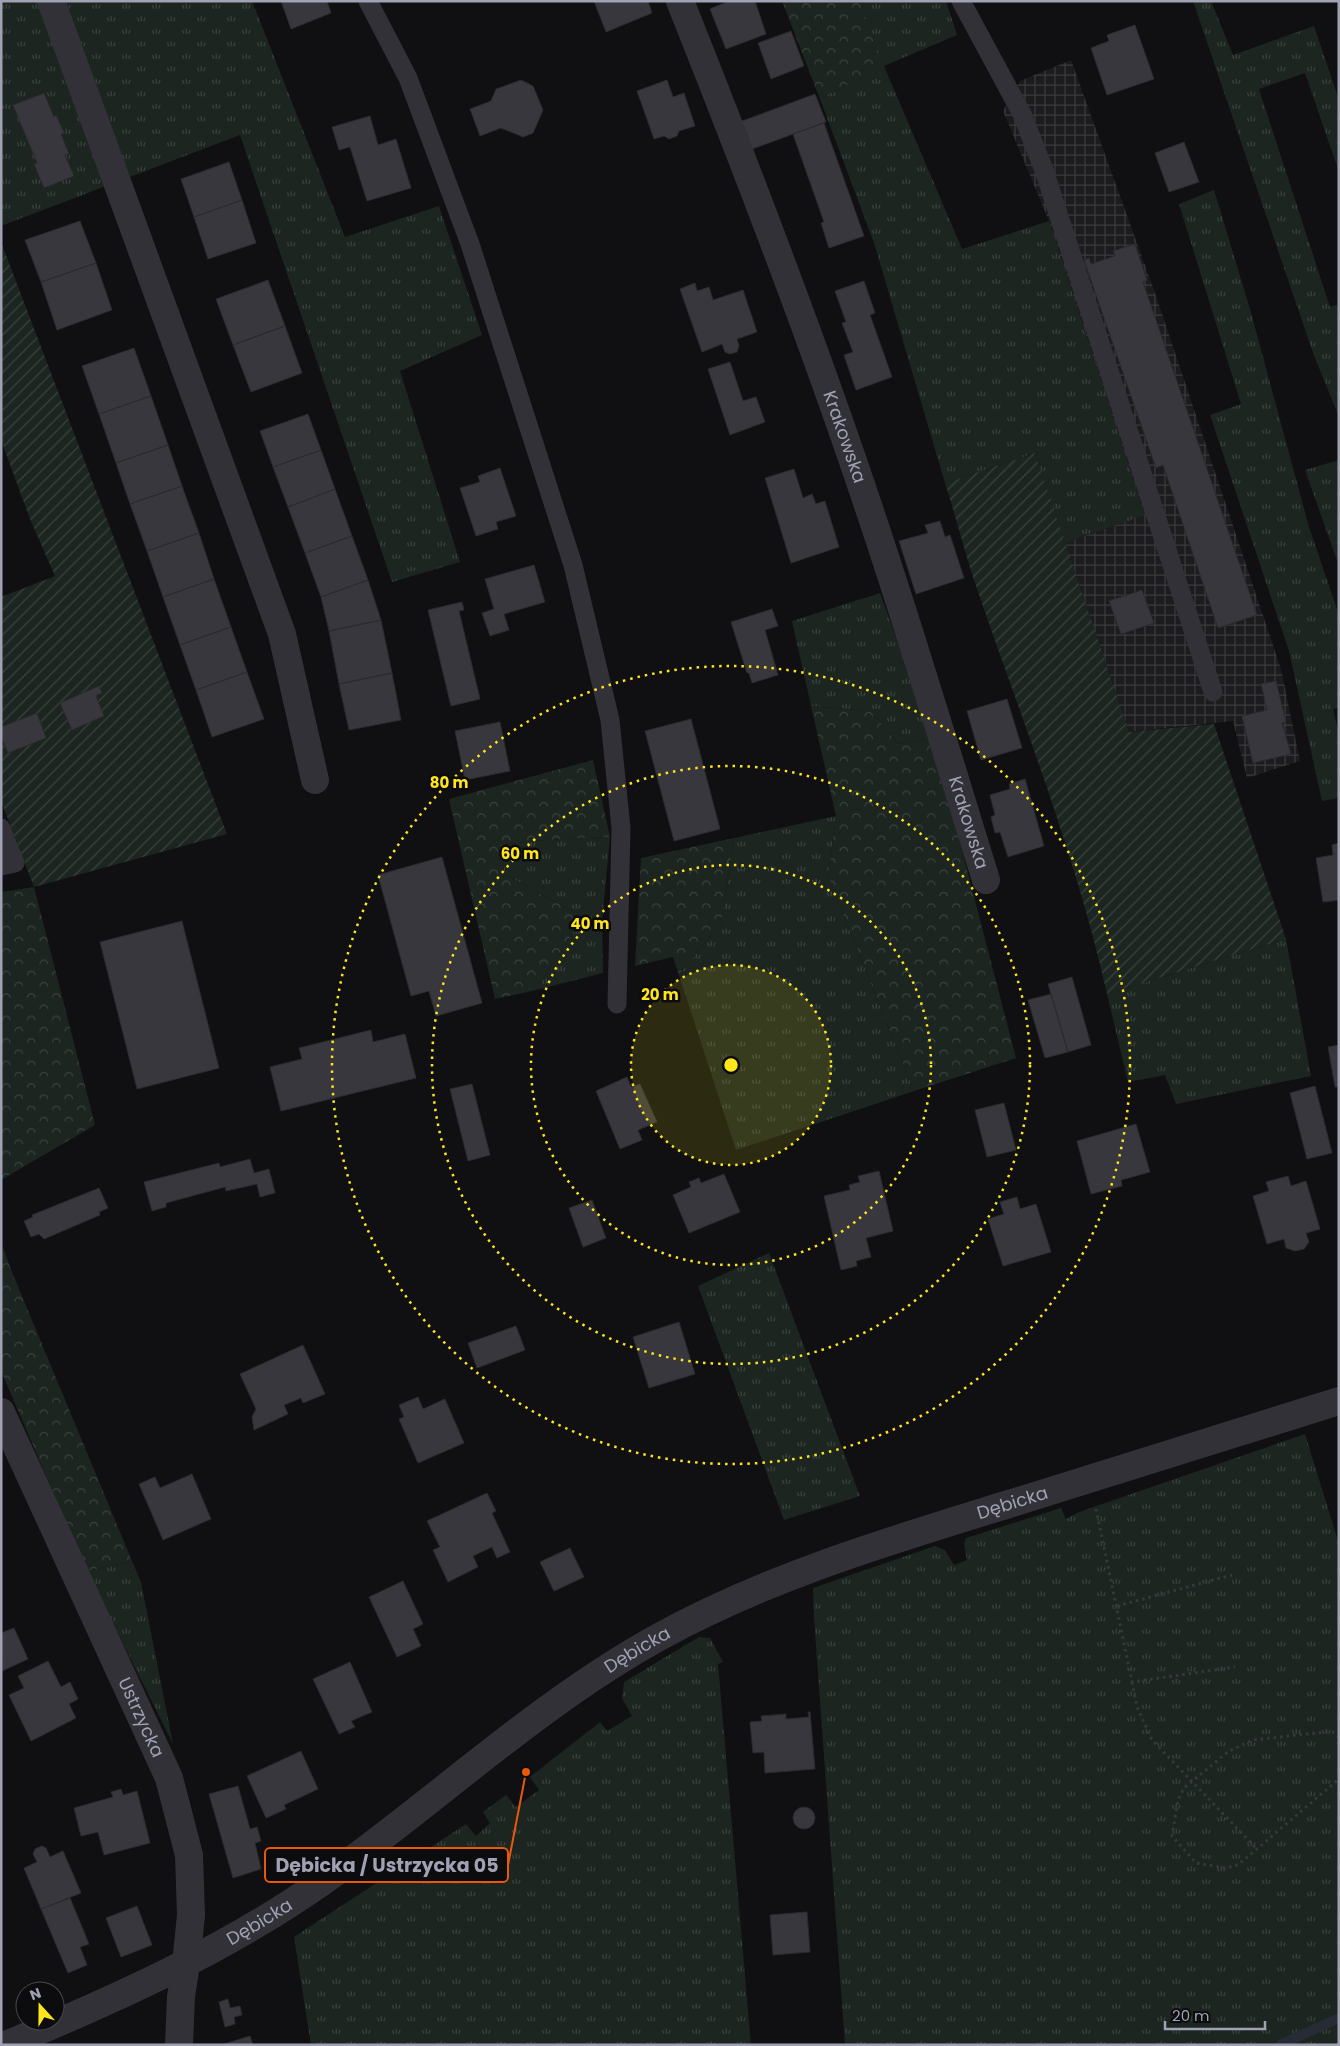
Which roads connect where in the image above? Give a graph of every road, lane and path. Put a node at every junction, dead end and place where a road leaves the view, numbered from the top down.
1 (51, 1) edge
2 (368, 1) edge
3 (680, 1) edge
4 (961, 1) edge
5 (1213, 692) dead end
6 (315, 780) dead end
7 (1, 828) edge
8 (1, 866) edge
9 (986, 880) dead end
10 (617, 1004) dead end
11 (1339, 1401) edge
12 (1, 1412) edge
13 (1095, 1504) dead end
14 (1232, 1575) dead end
15 (1117, 1606) junction
16 (1235, 1668) dead end
17 (1132, 1682) junction
18 (1339, 1737) edge
19 (1339, 1779) edge
20 (1191, 1782) junction
21 (1256, 1848) junction
22 (186, 1964) junction
23 (6, 2045) edge
24 (179, 2045) edge

1 - 6 street
2 - 10 lane
3 - 9 street, Krakowska
4 - 5 lane
7 - 8 lane
11 - 22 street, Dębicka
12 - 22 street, Ustrzycka
13 - 15 path
14 - 15 path
15 - 17 path
16 - 17 path
17 - 20 path
18 - 20 path
19 - 21 path
20 - 21 path
20 - 21 path
22 - 23 street, Dębicka
22 - 24 street, Ustrzycka

